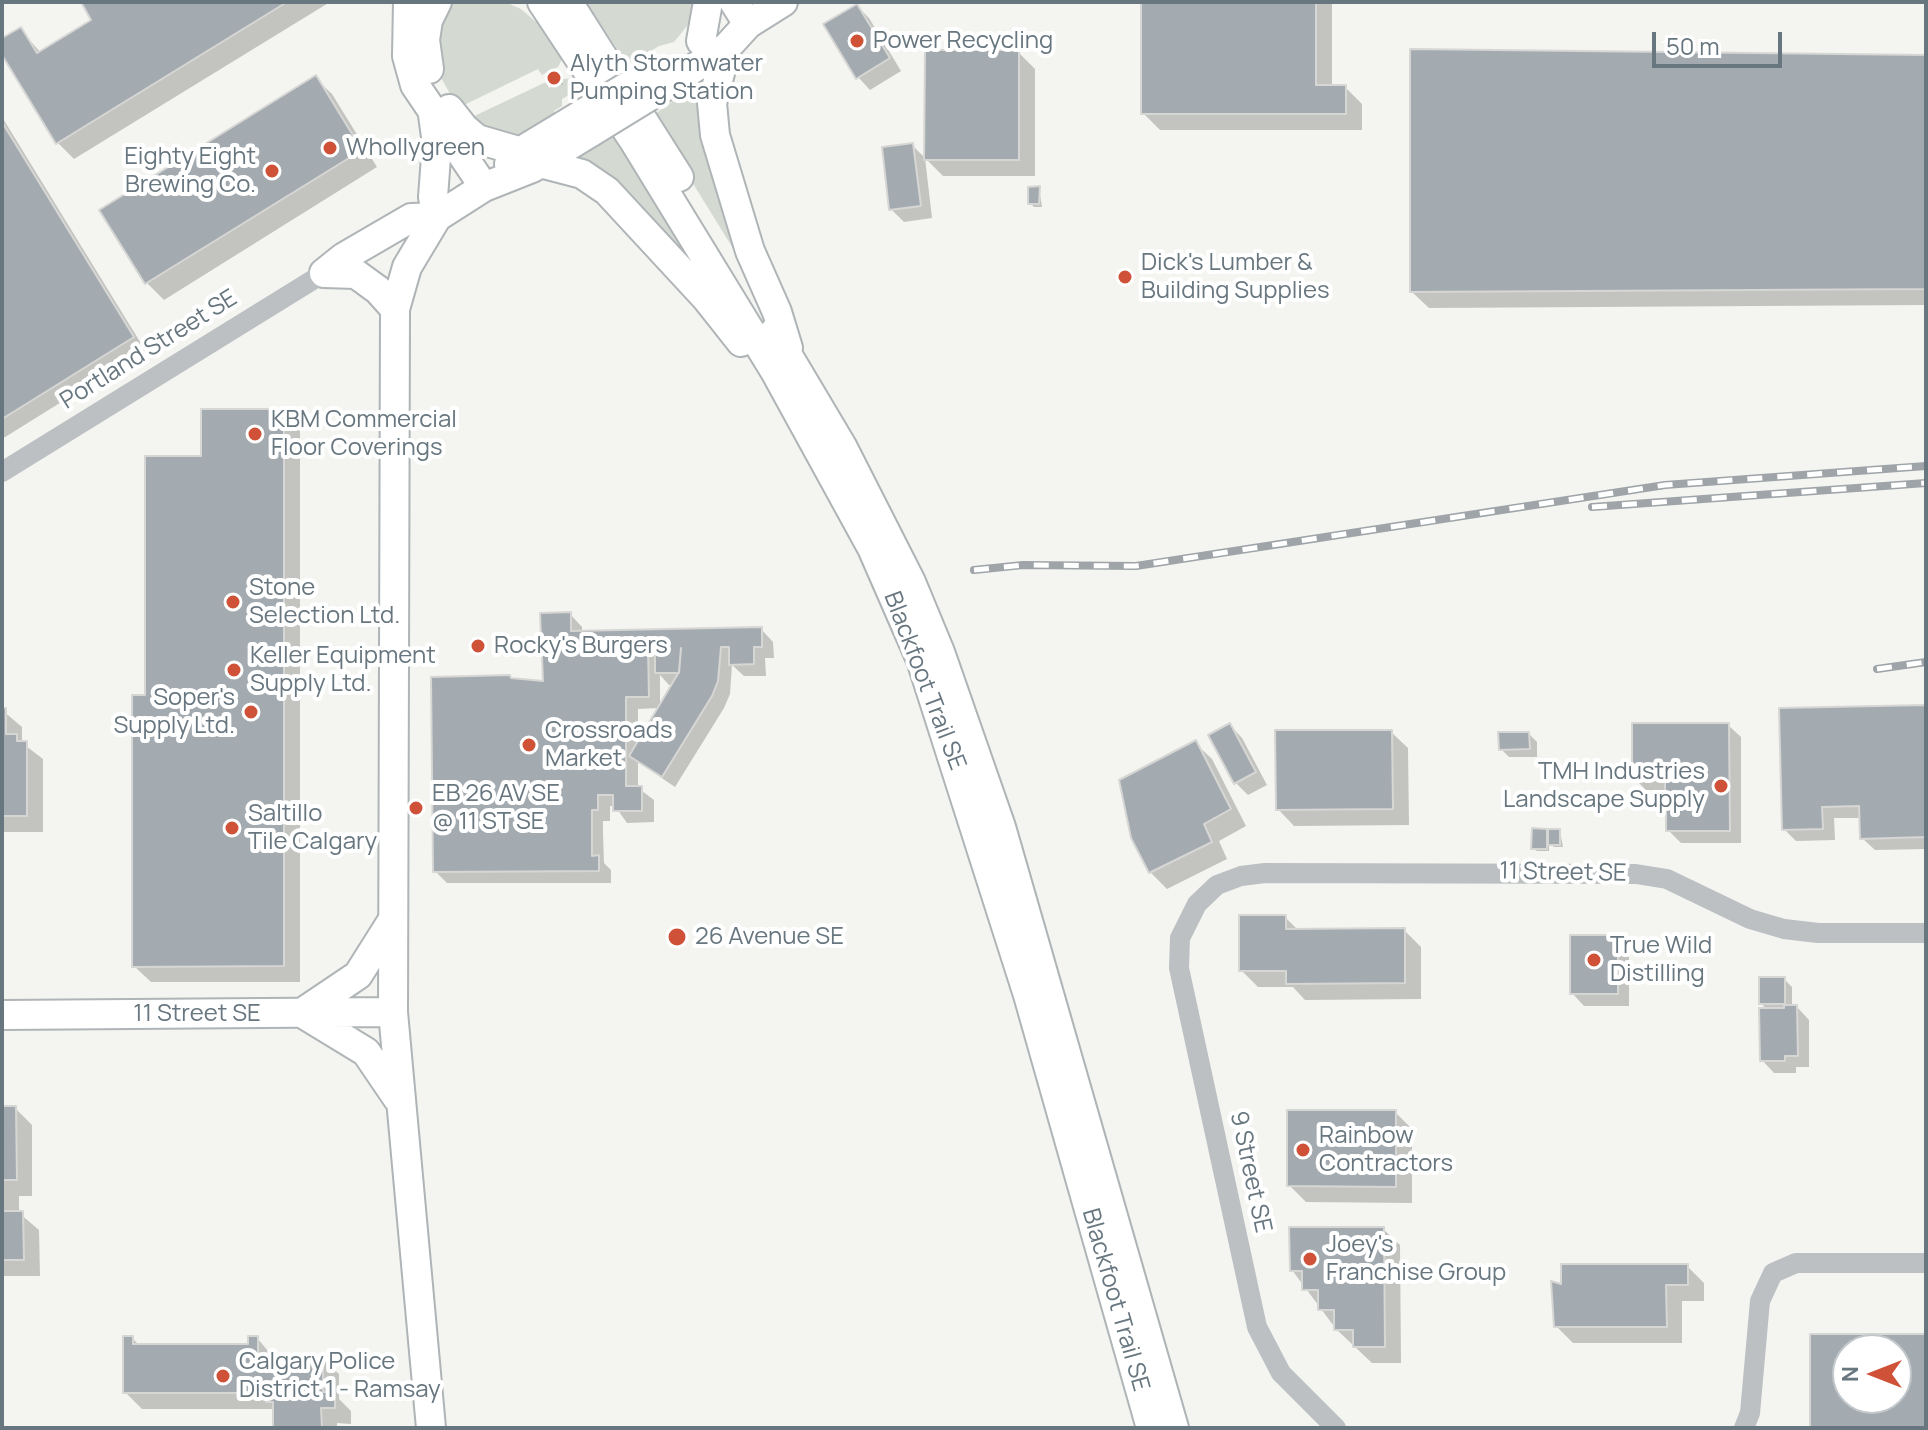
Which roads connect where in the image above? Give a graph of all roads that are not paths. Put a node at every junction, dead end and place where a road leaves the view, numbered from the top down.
1 (408, 2) edge
2 (437, 2) edge
3 (708, 2) edge
4 (783, 2) edge
5 (549, 3) edge
6 (741, 13) edge
7 (714, 44) junction
8 (433, 114) junction
9 (531, 158) junction
10 (484, 187) junction
11 (437, 217) junction
12 (324, 273) junction
13 (395, 309) junction
14 (784, 367) junction
15 (2, 472) edge
16 (1197, 904) joint
17 (392, 921) junction
18 (1926, 933) edge
19 (393, 1012) junction
20 (302, 1013) junction
21 (2, 1015) edge
22 (400, 1103) junction
23 (1926, 1263) edge
24 (431, 1428) edge
25 (1151, 1428) edge
26 (1174, 1428) edge
27 (1336, 1428) edge
28 (1744, 1428) edge

1 - 8 main road
2 - 9 main road
3 - 7 main road
4 - 6 main road
5 - 14 main road, Blackfoot Trail SE
6 - 7 main road
7 - 9 main road, bridge
7 - 14 main road
8 - 10 main road
8 - 11 main road
9 - 10 main road
9 - 14 main road
10 - 11 main road
11 - 12 main road
11 - 13 main road
12 - 13 main road
12 - 15 street, Portland Street SE
13 - 17 main road
14 - 25 main road, Blackfoot Trail SE
14 - 26 main road, Blackfoot Trail SE
16 - 18 street, 11 Street SE
16 - 27 street, 9 Street SE
17 - 19 main road
17 - 20 main road
19 - 20 main road, 11 Street SE
19 - 22 main road
20 - 21 main road, 11 Street SE
20 - 22 main road
22 - 24 main road
23 - 28 street

